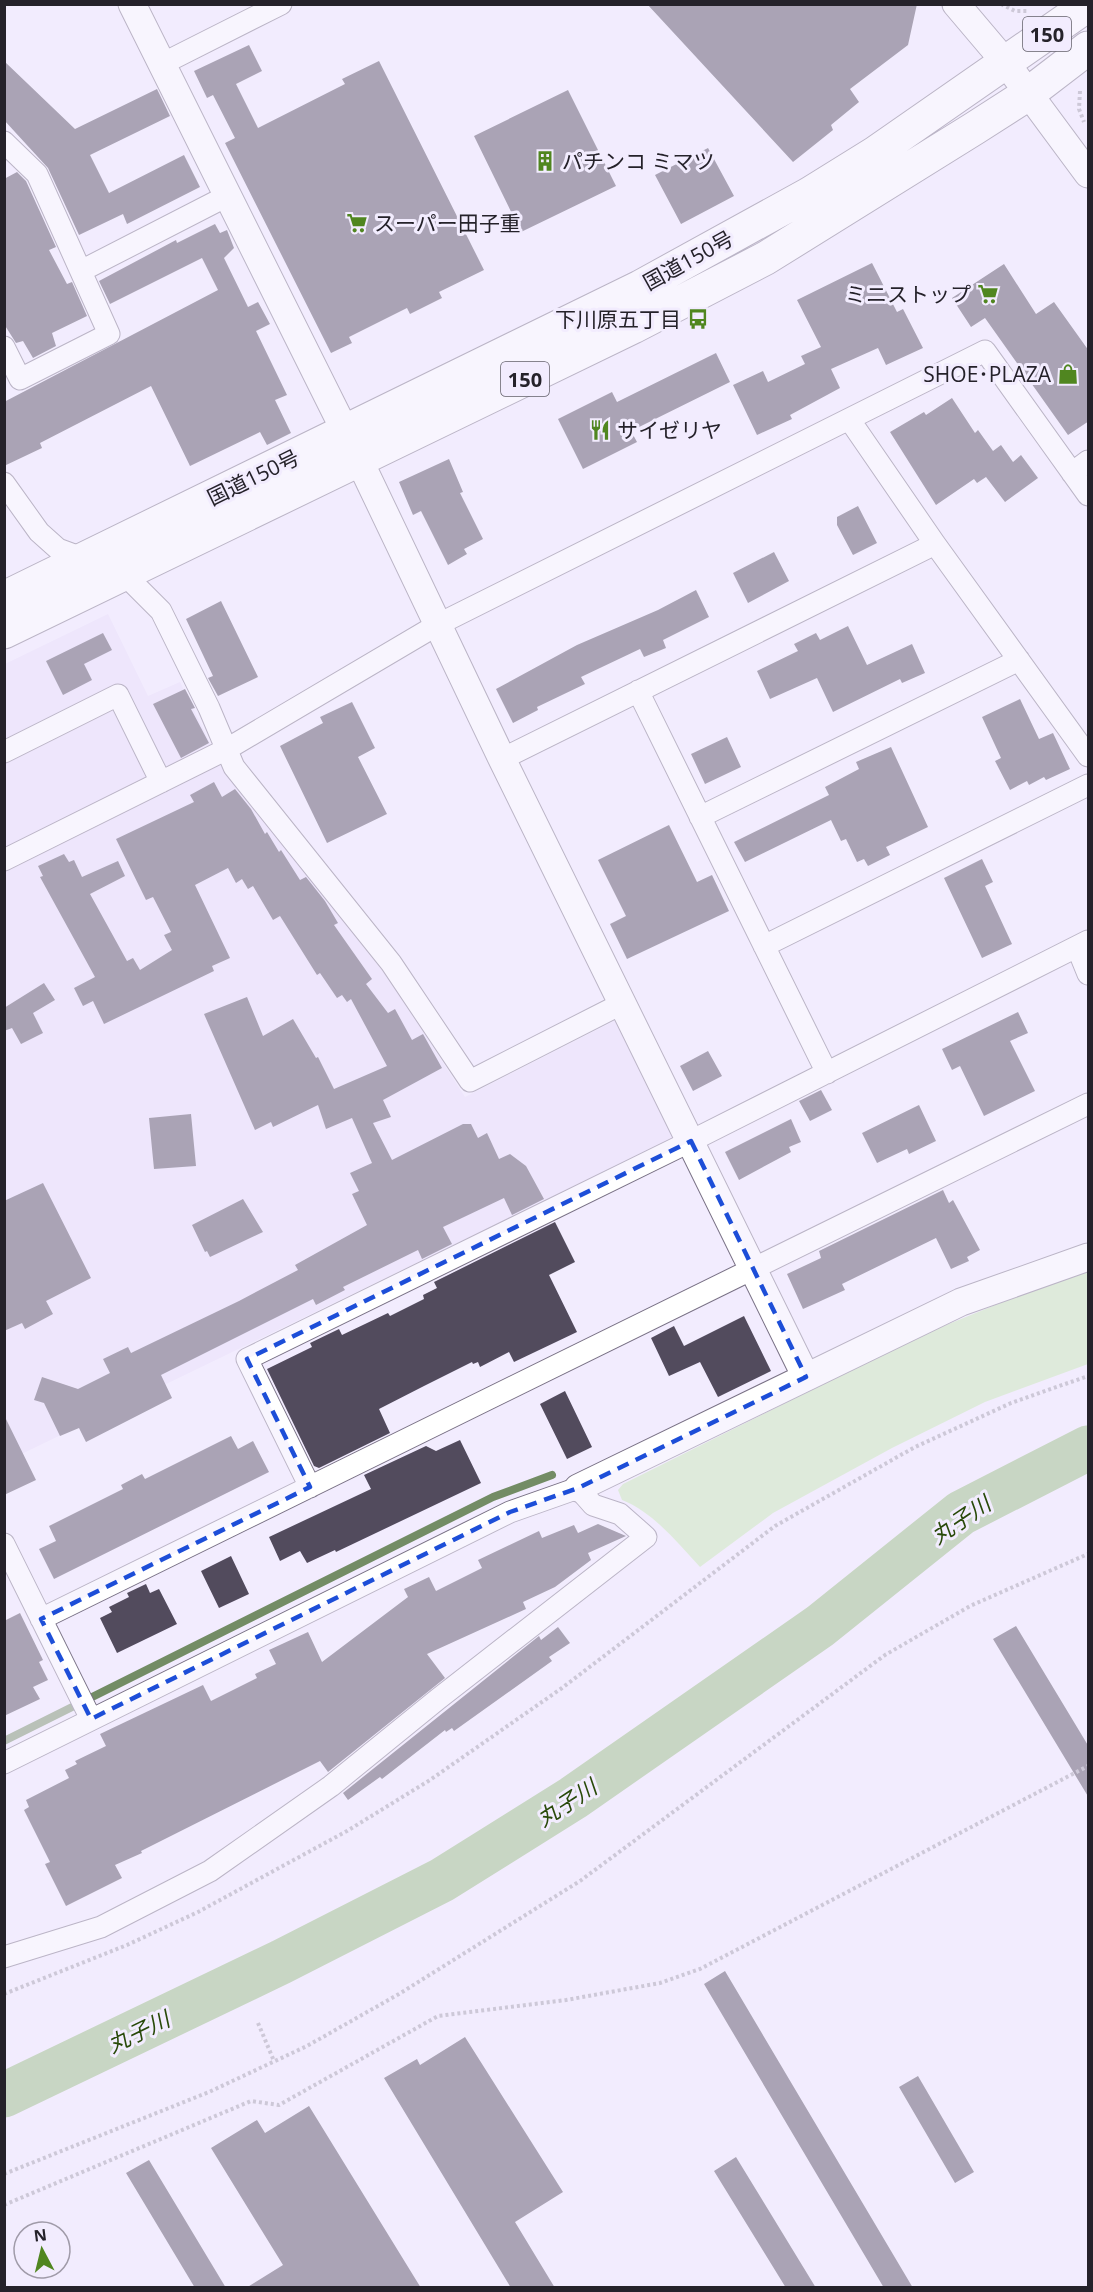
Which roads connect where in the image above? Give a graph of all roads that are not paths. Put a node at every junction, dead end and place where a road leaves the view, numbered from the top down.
1 (132, 4) edge
2 (281, 4) edge
3 (956, 4) edge
4 (1089, 5) edge
5 (1089, 48) edge
6 (1006, 63) junction
7 (162, 64) junction
8 (1028, 94) junction
9 (8, 151) edge
10 (1089, 174) edge
11 (227, 196) junction
12 (81, 271) junction
13 (4, 347) edge
14 (849, 419) junction
15 (351, 447) junction
16 (1080, 467) edge
17 (4, 483) edge
18 (1089, 495) edge
19 (934, 544) junction
20 (85, 559) junction
21 (125, 575) junction
22 (4, 598) edge
23 (437, 625) junction
24 (4, 632) edge
25 (1019, 660) junction
26 (638, 690) junction
27 (227, 749) junction
28 (4, 752) edge
29 (1089, 756) edge
30 (502, 759) junction
31 (161, 782) junction
32 (1089, 784) edge
33 (700, 817) junction
34 (4, 860) edge
35 (1083, 944) edge
36 (764, 946) junction
37 (1089, 974) edge
38 (623, 1003) junction
39 (827, 1073) junction
40 (1089, 1104) edge
41 (691, 1141) junction
42 (1089, 1257) edge
43 (753, 1269) junction
44 (806, 1377) junction
45 (310, 1487) junction
46 (578, 1488) junction
47 (4, 1544) edge
48 (41, 1619) junction
49 (91, 1719) junction
50 (4, 1763) edge
51 (6, 1952) edge

1 - 7 street
2 - 7 street
3 - 6 street
4 - 6 highway, 国道150号 / 150
5 - 8 highway, 国道150号 / 150
6 - 8 street
6 - 15 highway, 国道150号 / 150
7 - 11 street
8 - 10 street
8 - 15 highway, 国道150号 / 150
9 - 12 street
11 - 12 street
11 - 15 street
12 - 13 street
14 - 16 street
14 - 19 street
14 - 23 street
15 - 20 highway, 国道150号 / 150
15 - 21 highway, 国道150号 / 150
15 - 23 street
16 - 18 street
17 - 20 street
19 - 25 street
19 - 26 street
20 - 22 highway, 国道150号 / 150
21 - 24 highway, 国道150号 / 150
21 - 27 street
23 - 27 street
23 - 30 street
25 - 29 street
25 - 33 street
26 - 30 street
26 - 33 street
27 - 31 street
27 - 38 street
28 - 31 street
30 - 38 street
31 - 34 street
32 - 36 street
33 - 36 street
35 - 37 street
35 - 39 street
36 - 39 street
38 - 41 street
39 - 41 street
40 - 43 street
41 - 43 street
41 - 45 street
42 - 44 street
43 - 44 street
43 - 45 street
44 - 46 street
45 - 48 street
46 - 49 street
46 - 51 street
47 - 48 street
48 - 49 street
49 - 50 street

